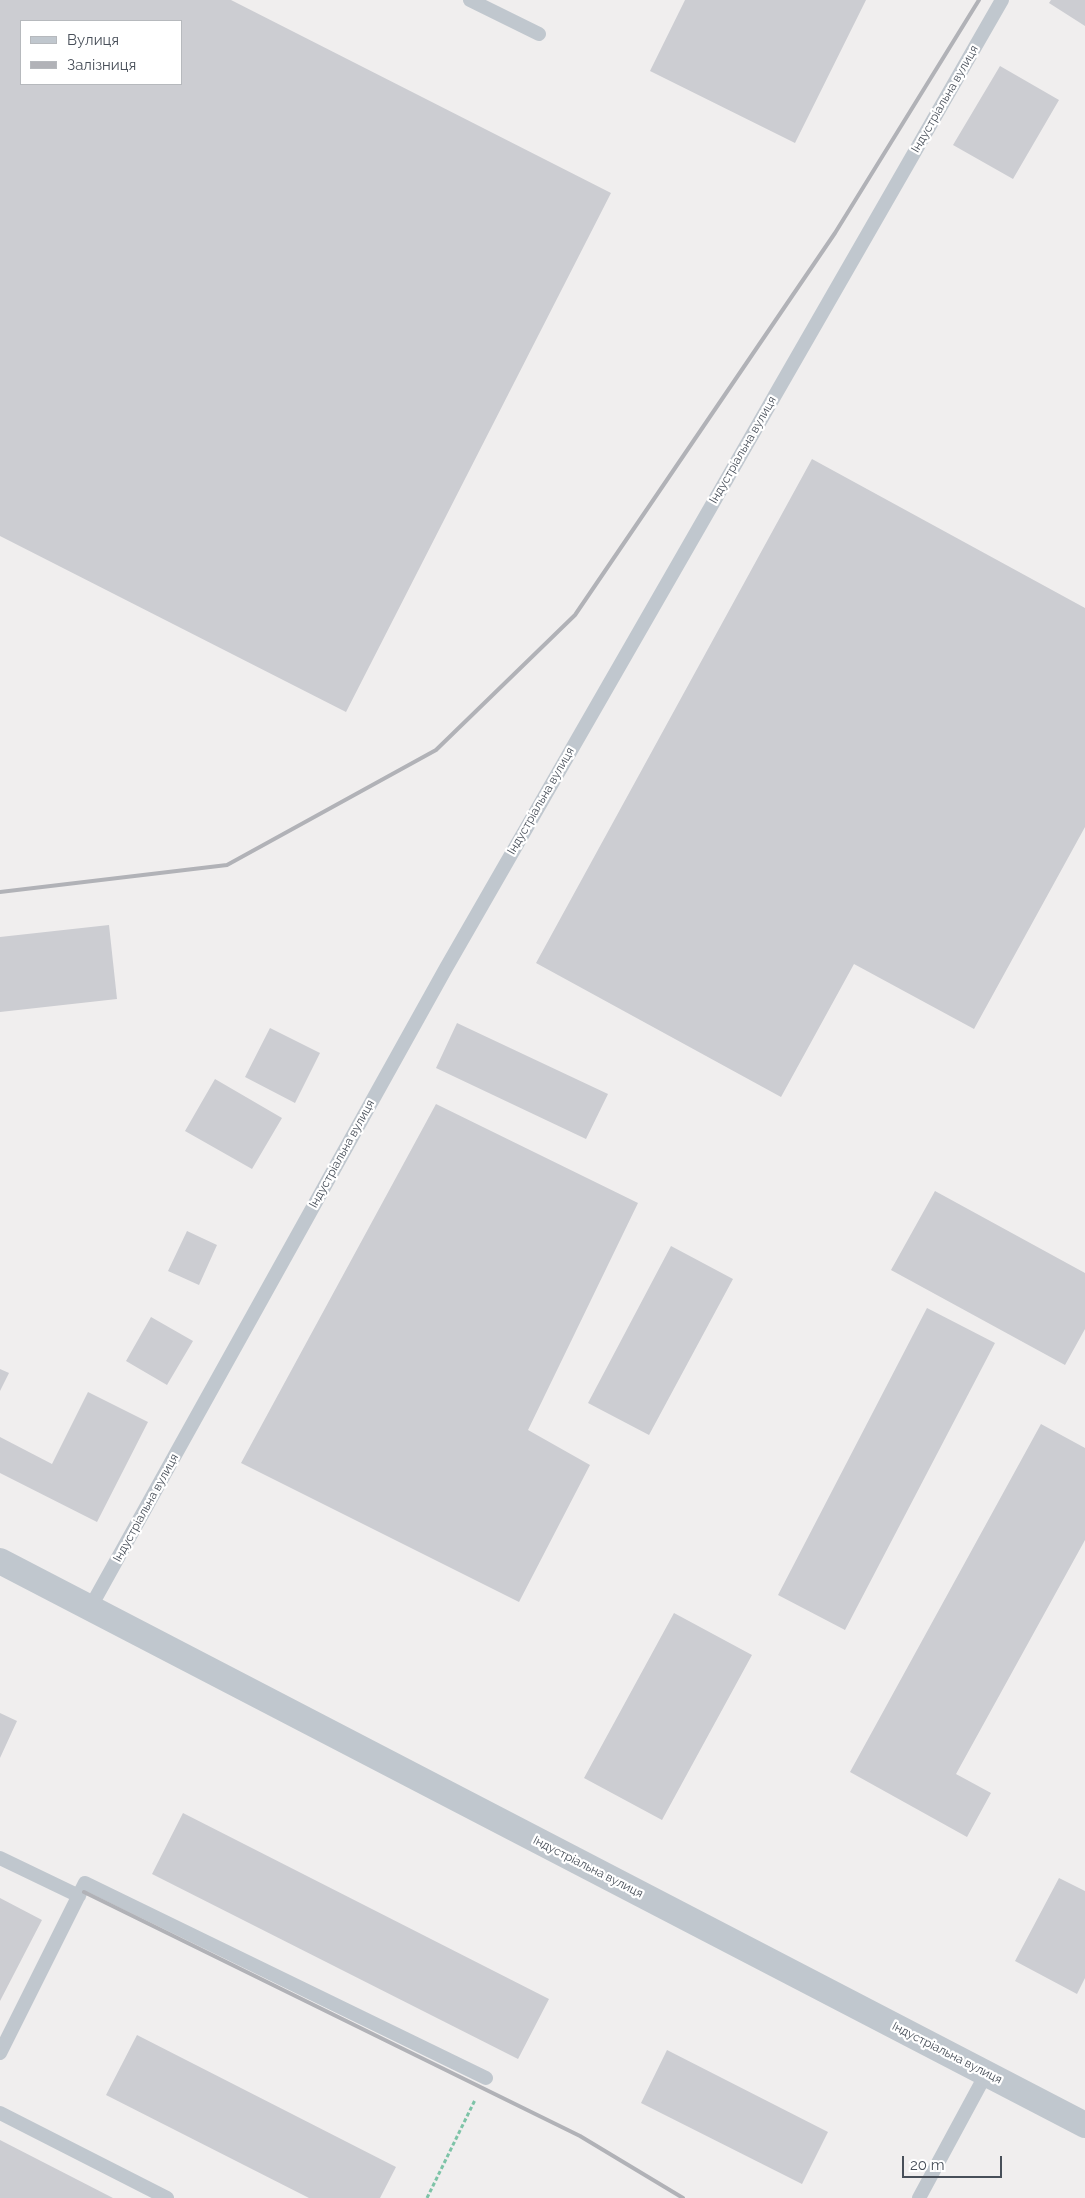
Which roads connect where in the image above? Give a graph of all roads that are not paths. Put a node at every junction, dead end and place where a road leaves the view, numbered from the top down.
1 (470, 0) edge
2 (1002, 0) edge
3 (539, 34) dead end
4 (0, 1561) edge
5 (90, 1608) junction
6 (0, 1858) edge
7 (79, 1896) junction
8 (0, 2053) edge
9 (986, 2074) junction
10 (486, 2078) road end
11 (0, 2112) edge
12 (1085, 2125) edge
13 (167, 2198) edge
14 (919, 2198) edge

1 - 3 lane
2 - 5 lane, Індустріальна вулиця
4 - 5 street, Індустріальна вулиця
5 - 9 street, Індустріальна вулиця
6 - 7 lane
7 - 8 lane
7 - 10 lane
9 - 12 street, Індустріальна вулиця
9 - 14 lane
11 - 13 lane

